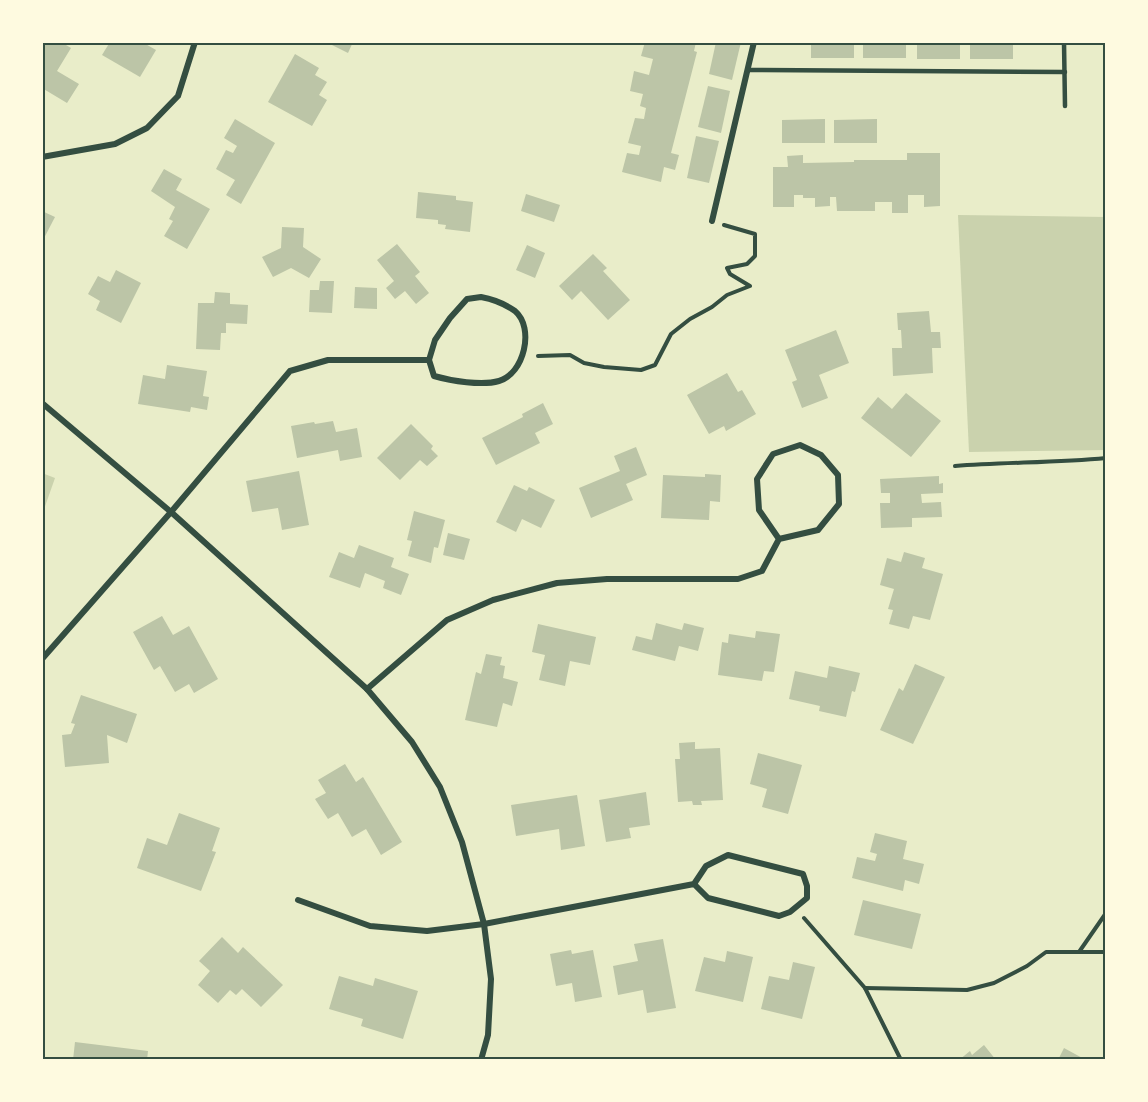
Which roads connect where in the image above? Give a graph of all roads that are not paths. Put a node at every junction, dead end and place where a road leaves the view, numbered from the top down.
1 (195, 42) edge
2 (754, 42) edge
3 (1064, 42) edge
4 (748, 70) junction
5 (1065, 72) junction
6 (1065, 106) dead end
7 (42, 157) edge
8 (712, 221) road end
9 (429, 360) junction
10 (42, 403) edge
11 (171, 512) junction
12 (779, 539) junction
13 (42, 659) edge
14 (367, 689) junction
15 (694, 884) junction
16 (298, 900) dead end
17 (484, 924) junction
18 (481, 1060) edge

1 - 7 street
2 - 4 street
3 - 5 lane
4 - 5 lane
4 - 8 street
5 - 6 lane
9 - 9 street
9 - 11 street
10 - 11 street
11 - 13 street
11 - 14 street
12 - 12 street
12 - 14 street
14 - 17 street
15 - 15 street
15 - 17 street
16 - 17 street
17 - 18 street

